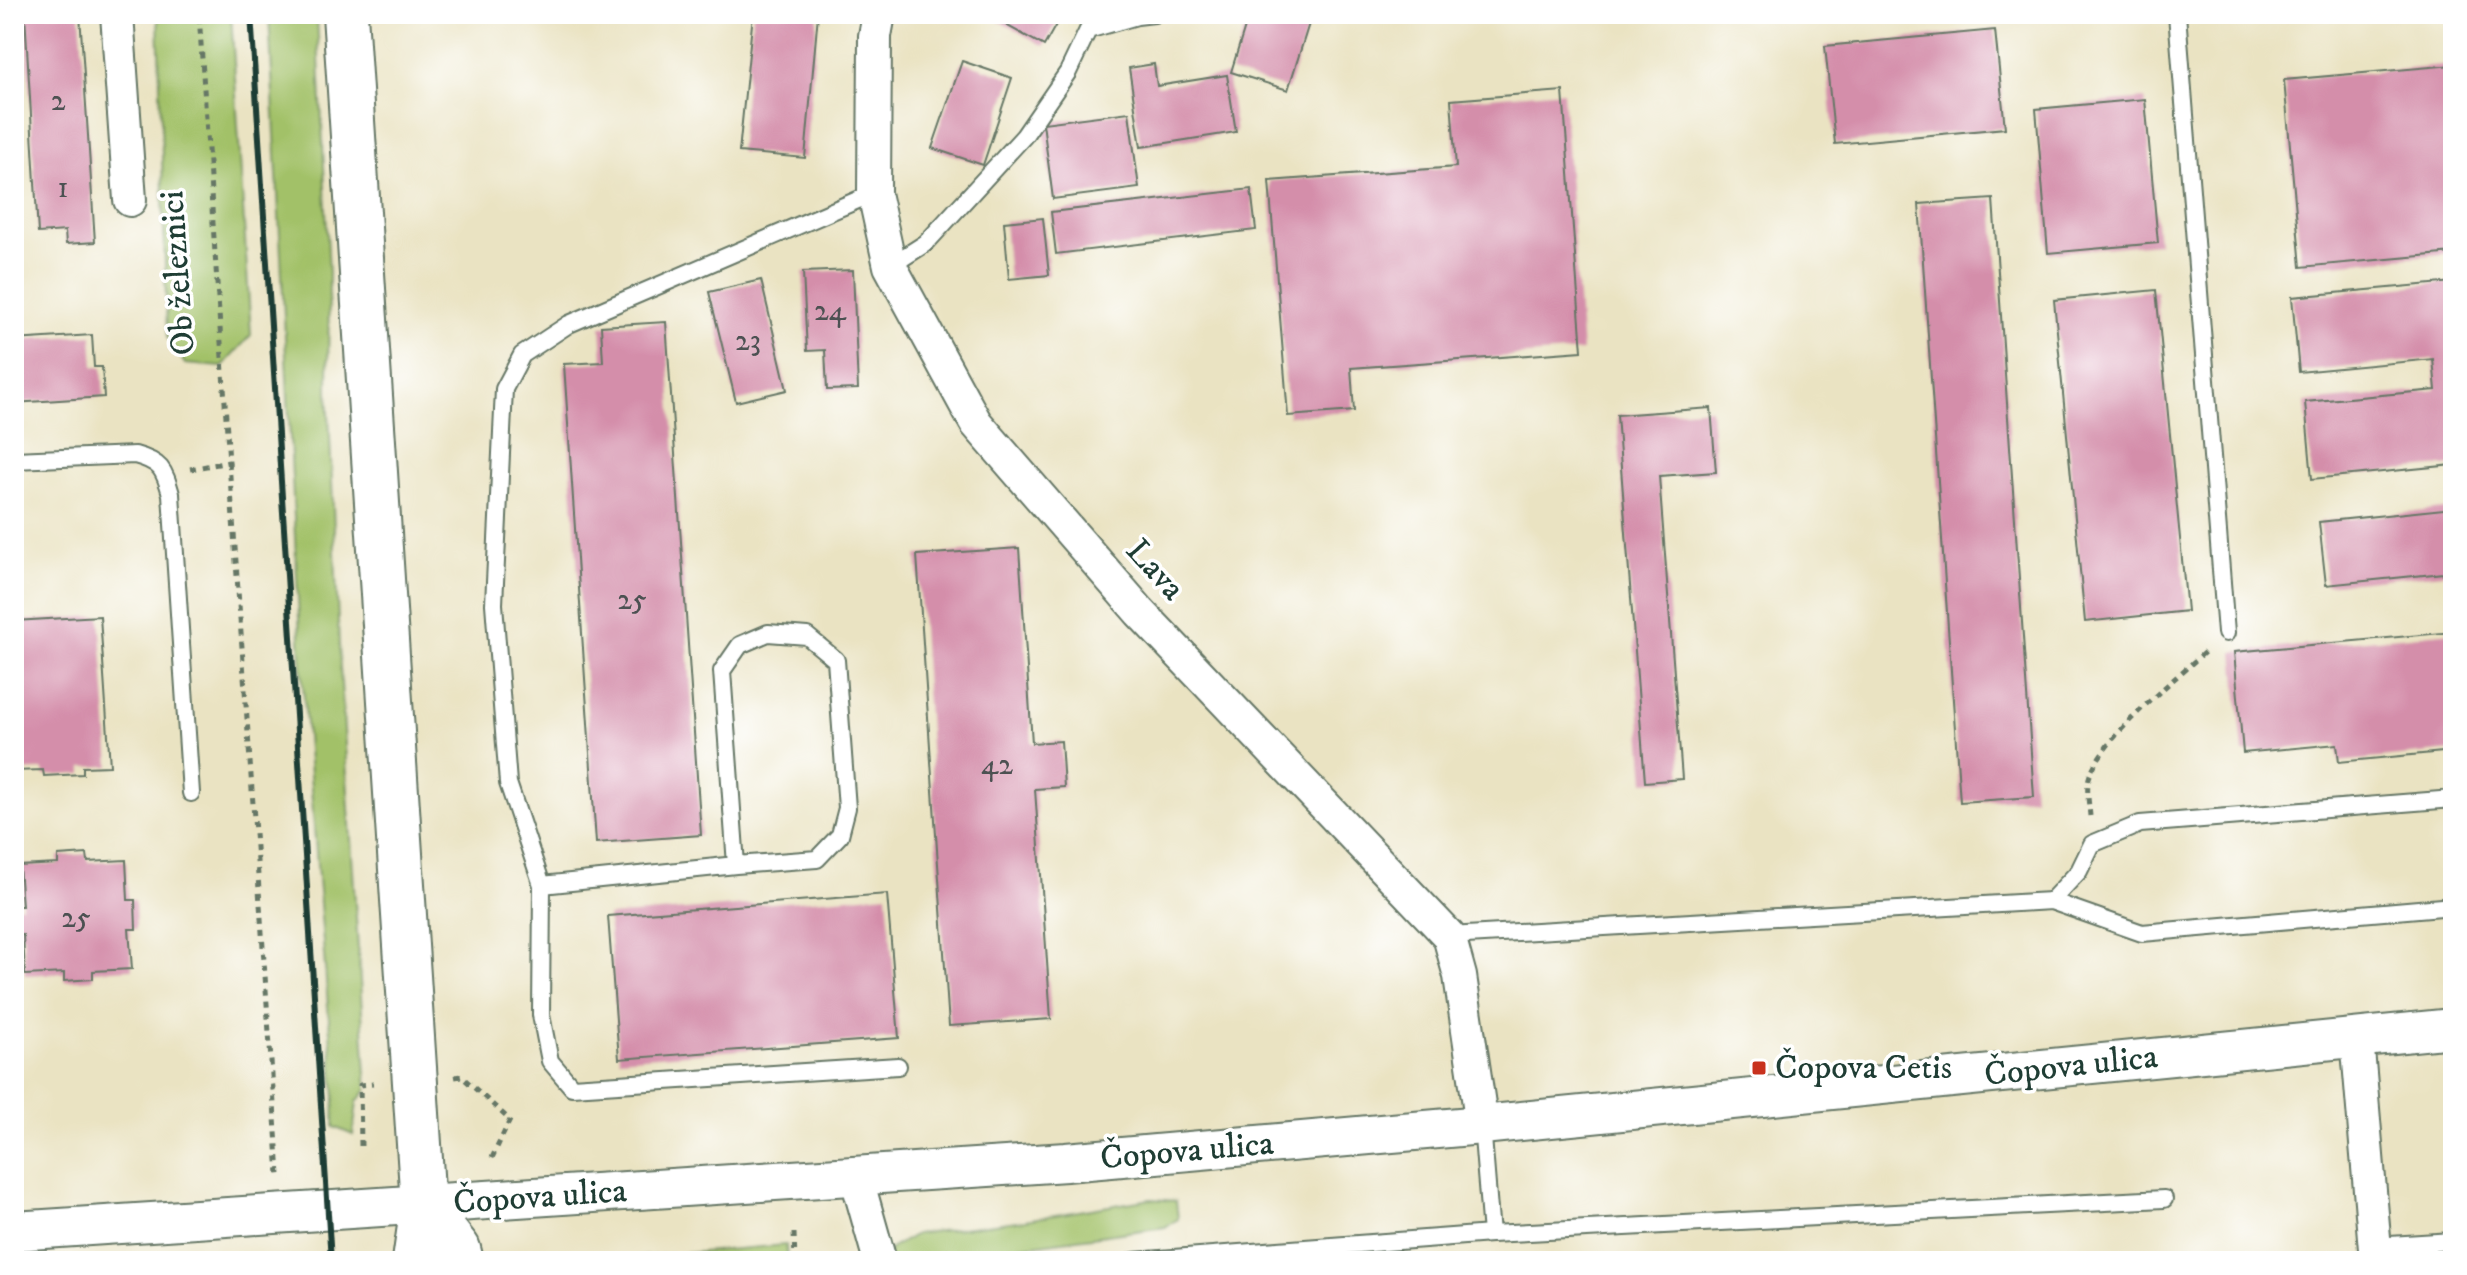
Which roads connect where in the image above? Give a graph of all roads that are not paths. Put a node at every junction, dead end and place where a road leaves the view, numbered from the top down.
1 (117, 14) edge
2 (345, 14) edge
3 (879, 14) edge
4 (1154, 14) edge
5 (2177, 14) edge
6 (874, 193) junction
7 (130, 200) dead end
8 (890, 266) junction
9 (14, 460) edge
10 (2226, 633) road end
11 (191, 793) dead end
12 (2453, 799) edge
13 (736, 865) junction
14 (542, 885) junction
15 (2051, 901) junction
16 (2453, 906) edge
17 (1449, 936) junction
18 (2453, 1028) edge
19 (2357, 1038) junction
20 (898, 1066) dead end
21 (1482, 1125) junction
22 (856, 1176) junction
23 (2164, 1199) dead end
24 (423, 1205) junction
25 (14, 1231) edge
26 (1491, 1234) junction
27 (2453, 1241) edge
28 (2375, 1253) edge
29 (415, 1261) edge
30 (461, 1261) edge
31 (880, 1261) edge
32 (1134, 1261) edge

1 - 7 street, Ob železnici
2 - 24 main road
3 - 6 street, Lava
4 - 8 lane
5 - 10 lane
6 - 8 street, Lava
6 - 14 lane
8 - 17 street, Lava
9 - 11 lane
12 - 15 lane
13 - 13 lane
13 - 14 lane
14 - 20 lane
15 - 16 lane
15 - 17 lane
17 - 21 street, Lava
18 - 19 street, Čopova ulica
19 - 21 street, Čopova ulica
19 - 28 street
21 - 22 street, Čopova ulica
21 - 26 lane
22 - 24 street, Čopova ulica
22 - 31 street
23 - 26 lane
24 - 25 street, Čopova ulica
24 - 29 main road
24 - 30 main road
26 - 32 lane
27 - 28 lane

